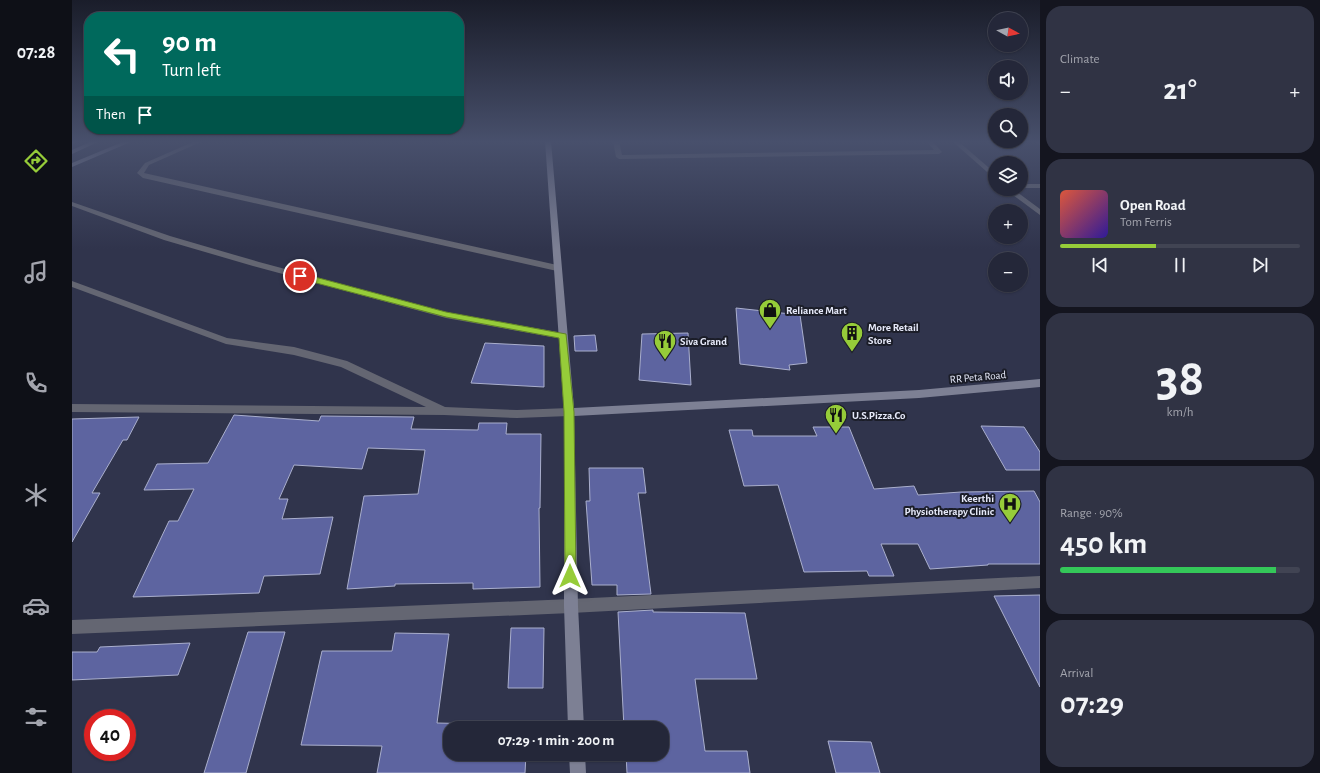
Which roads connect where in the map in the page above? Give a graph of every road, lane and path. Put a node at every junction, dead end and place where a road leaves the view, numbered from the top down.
1 (148, 177) edge
2 (551, 177) edge
3 (1028, 186) edge
4 (1040, 186) edge
5 (1018, 196) edge
6 (72, 204) edge
7 (1040, 213) edge
8 (557, 268) junction
9 (72, 284) edge
10 (563, 336) junction
11 (1040, 384) edge
12 (72, 408) edge
13 (444, 410) junction
14 (569, 412) junction
15 (1040, 582) edge
16 (571, 606) junction
17 (72, 627) edge
18 (576, 721) edge
19 (578, 761) edge
20 (578, 773) edge

1 - 8 street
2 - 8 street
3 - 4 street
5 - 7 street
6 - 10 street
8 - 10 street
9 - 13 street
10 - 14 street
11 - 14 street, RR Peta Road
12 - 13 street
13 - 14 street
14 - 16 street
15 - 16 street
16 - 17 street
16 - 18 street
19 - 20 street

